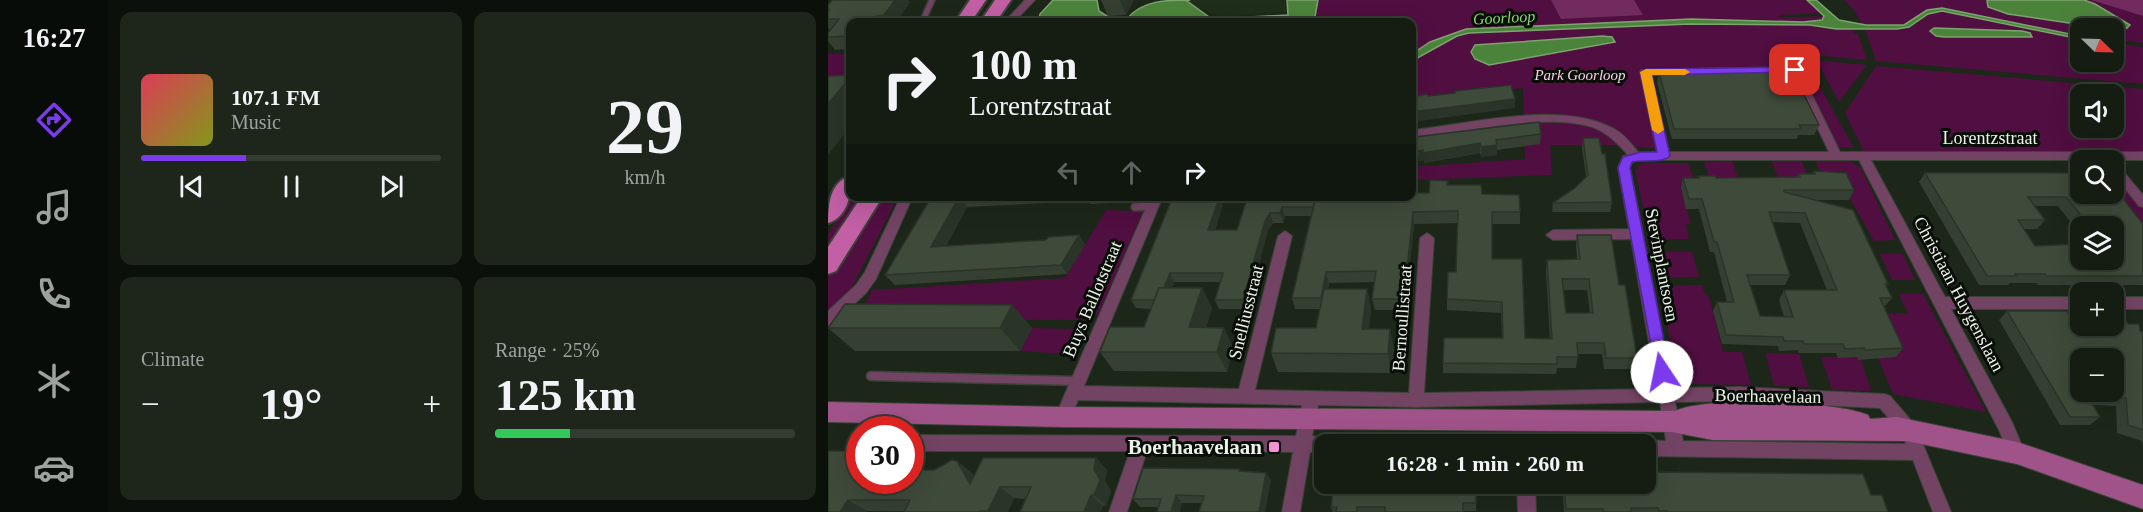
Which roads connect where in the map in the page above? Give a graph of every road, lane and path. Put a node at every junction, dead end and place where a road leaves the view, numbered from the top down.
1 (932, 0) edge
2 (978, 0) edge
3 (1003, 0) edge
4 (1030, 0) edge
5 (924, 18) dead end
6 (966, 18) edge
7 (991, 18) edge
8 (1013, 18) edge
9 (1416, 133) edge
10 (1836, 155) junction
11 (1664, 156) junction
12 (1863, 156) junction
13 (2143, 156) edge
14 (2124, 157) edge
15 (1631, 158) junction
16 (2070, 158) edge
17 (2124, 180) edge
18 (846, 189) edge
19 (870, 201) edge
20 (905, 201) edge
21 (1155, 201) edge
22 (2143, 204) edge
23 (1135, 207) dead end
24 (828, 215) edge
25 (1636, 234) junction
26 (1553, 235) dead end
27 (1285, 236) dead end
28 (1427, 238) dead end
29 (828, 265) edge
30 (1942, 303) junction
31 (2070, 303) edge
32 (2124, 303) edge
33 (2143, 303) edge
34 (828, 320) edge
35 (871, 376) dead end
36 (1076, 387) junction
37 (1666, 394) junction
38 (1245, 397) junction
39 (1416, 400) junction
40 (1310, 407) junction
41 (829, 412) edge
42 (852, 416) edge
43 (1063, 417) junction
44 (924, 420) edge
45 (1672, 421) junction
46 (1913, 441) junction
47 (924, 443) edge
48 (1141, 444) junction
49 (1304, 444) junction
50 (1314, 444) edge
51 (1656, 448) edge
52 (1676, 448) junction
53 (2017, 453) junction
54 (1526, 494) edge
55 (2143, 497) edge
56 (1118, 512) edge
57 (1291, 512) edge
58 (1527, 512) edge
59 (1942, 512) edge

1 - 5 lane
2 - 6 main road
3 - 7 main road
4 - 8 street
9 - 15 street
10 - 11 street, Lorentzstraat
10 - 11 street
10 - 12 street, Lorentzstraat
11 - 15 street, Lorentzstraat
12 - 16 street, Lorentzstraat
12 - 30 street, Christiaan Huygenslaan
13 - 14 street, Lorentzstraat
15 - 25 street, Stevinplantsoen
17 - 22 street
18 - 24 main road
19 - 29 main road
20 - 34 street
21 - 23 lane
21 - 36 street, Buys Ballotstraat
25 - 26 street
25 - 37 street, Stevinplantsoen
27 - 38 street, Snelliusstraat
28 - 39 street, Bernoullistraat
30 - 31 street
30 - 53 street, Christiaan Huygenslaan
32 - 33 street
35 - 36 lane
36 - 38 street, Boerhaavelaan
36 - 43 street, Buys Ballotstraat
37 - 39 street, Boerhaavelaan
37 - 45 street, Stevinplantsoen
37 - 46 street, Boerhaavelaan
38 - 40 street, Boerhaavelaan
39 - 40 street, Boerhaavelaan
40 - 43 main road, Boerhaavelaan
40 - 45 main road, Boerhaavelaan
40 - 49 street
41 - 42 main road, Boerhaavelaan
43 - 44 main road, Boerhaavelaan
45 - 46 main road, Boerhaavelaan
45 - 52 street, Stevinplantsoen
46 - 52 street, Boerhaavelaan
46 - 53 main road, Boerhaavelaan
46 - 59 street
47 - 48 street
48 - 49 street
48 - 56 street
49 - 50 street
49 - 57 street
51 - 52 street, Boerhaavelaan
53 - 55 main road, Boerhaavelaan
54 - 58 street

